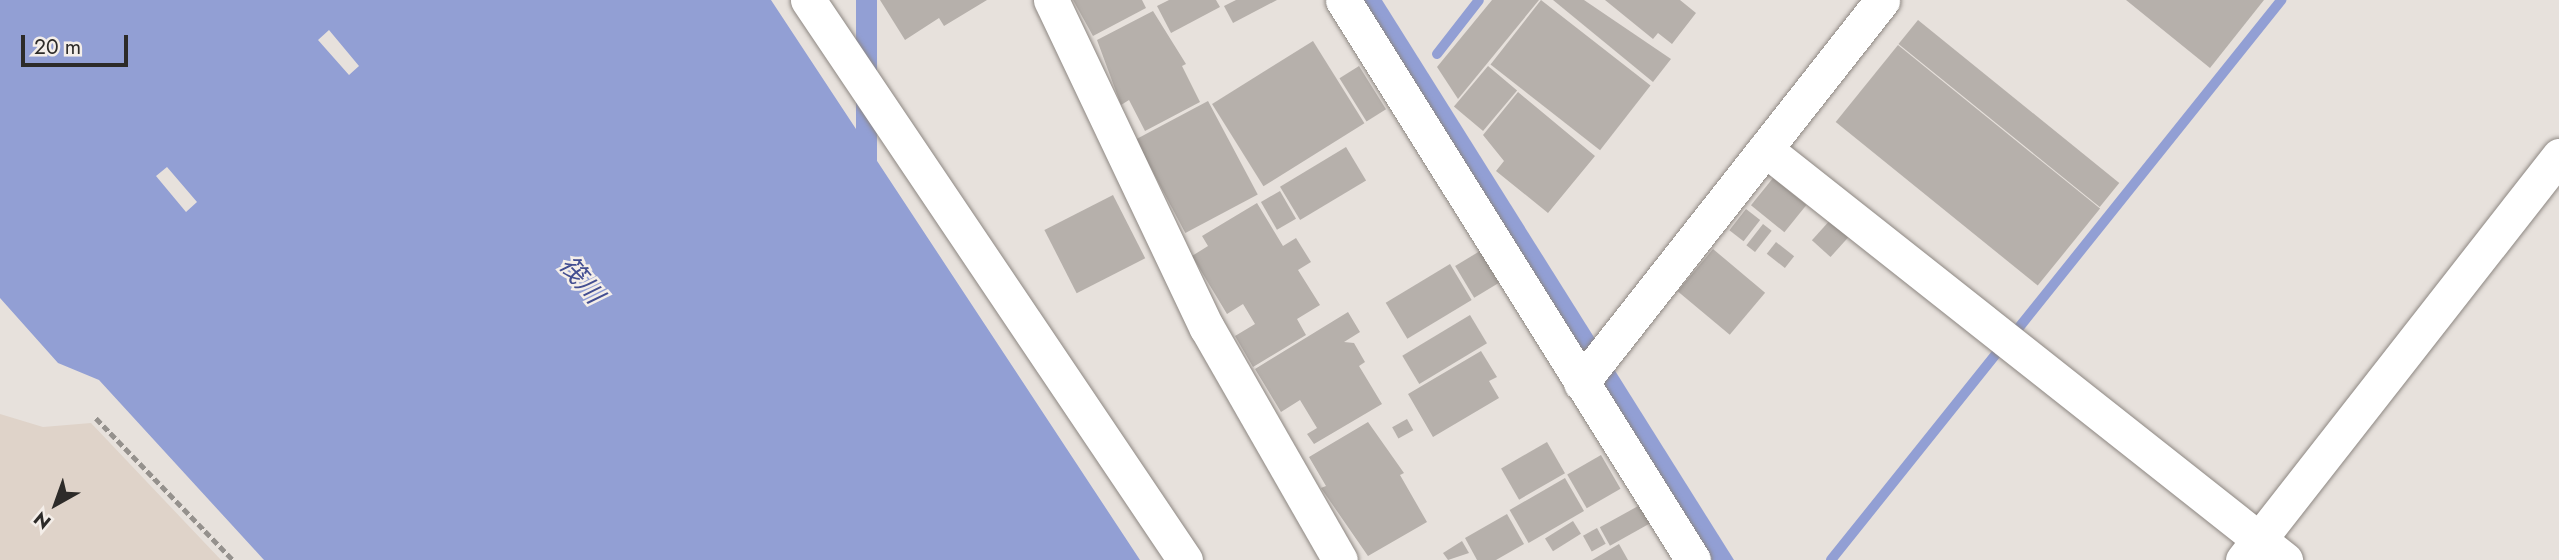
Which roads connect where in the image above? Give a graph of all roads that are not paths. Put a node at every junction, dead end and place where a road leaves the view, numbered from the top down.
1 (808, 0) edge
2 (1051, 0) edge
3 (1343, 0) edge
4 (1882, 0) edge
5 (1765, 149) junction
6 (2559, 156) edge
7 (1592, 369) junction
8 (2262, 553) edge
9 (1185, 560) edge
10 (1340, 560) edge
11 (1692, 560) edge

1 - 9 street
2 - 10 street
3 - 7 street
4 - 5 street
5 - 7 street
5 - 8 street
6 - 8 street
7 - 11 street

